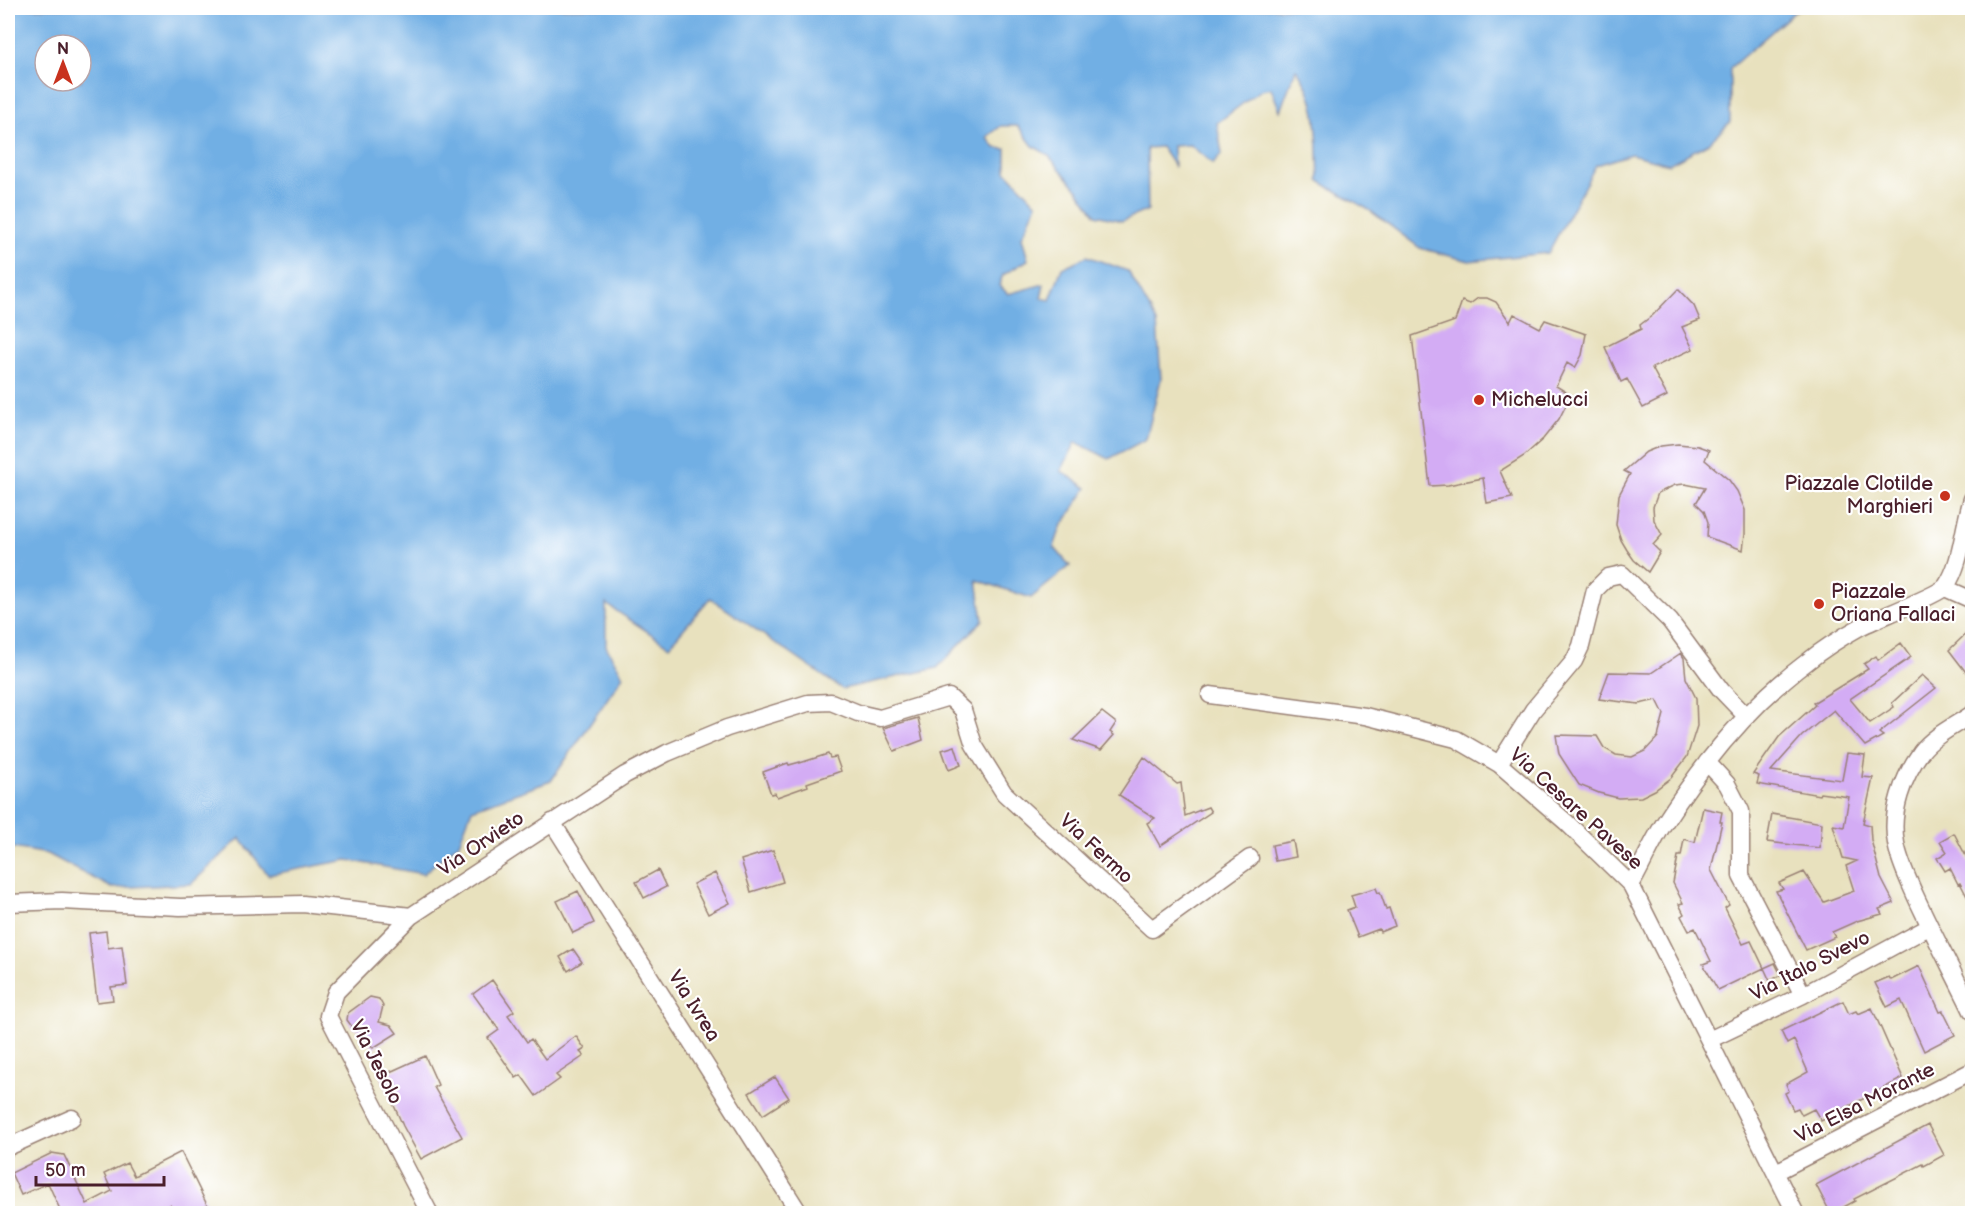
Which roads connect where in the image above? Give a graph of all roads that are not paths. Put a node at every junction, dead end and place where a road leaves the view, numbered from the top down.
1 (1972, 499) edge
2 (1945, 588) junction
3 (1972, 600) edge
4 (1210, 695) dead end
5 (949, 697) joint
6 (1972, 714) edge
7 (1745, 715) junction
8 (1707, 762) junction
9 (1499, 764) junction
10 (552, 822) junction
11 (1250, 858) dead end
12 (1631, 885) junction
13 (8, 895) edge
14 (62, 901) junction
15 (8, 903) edge
16 (411, 915) junction
17 (1929, 927) junction
18 (1803, 995) junction
19 (1972, 1011) edge
20 (1709, 1040) junction
21 (1972, 1071) edge
22 (72, 1118) dead end
23 (8, 1147) edge
24 (1776, 1172) junction
25 (430, 1214) edge
26 (800, 1214) edge
27 (1796, 1214) edge

1 - 2 street
2 - 3 street
2 - 7 street
4 - 9 street, Via Cesare Pavese
5 - 10 street, Via Orvieto
5 - 11 street, Via Fermo
6 - 17 street
7 - 8 street
7 - 9 street
8 - 12 street
8 - 18 street
9 - 12 street, Via Cesare Pavese
10 - 16 street, Via Orvieto
10 - 26 street, Via Ivrea
12 - 20 street, Via Cesare Pavese
13 - 14 street
14 - 15 street
14 - 16 street
16 - 25 street, Via Jesolo
17 - 18 street, Via Italo Svevo
17 - 19 street
18 - 20 street, Via Italo Svevo
20 - 24 street, Via Cesare Pavese
21 - 24 street, Via Elsa Morante
22 - 23 street
24 - 27 street, Via Cesare Pavese

